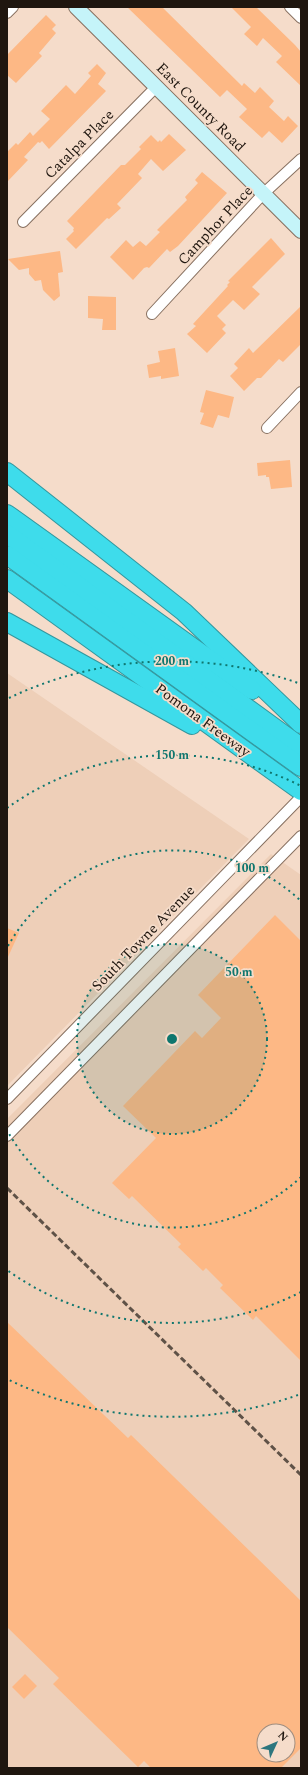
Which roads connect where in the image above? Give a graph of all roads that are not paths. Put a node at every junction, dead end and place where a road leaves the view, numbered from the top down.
1 (13, 7) edge
2 (76, 7) edge
3 (290, 7) edge
4 (7, 13) edge
5 (301, 18) edge
6 (157, 86) junction
7 (301, 158) edge
8 (263, 194) junction
9 (23, 222) dead end
10 (301, 231) edge
11 (152, 314) dead end
12 (301, 392) edge
13 (267, 428) dead end
14 (7, 472) edge
15 (7, 514) edge
16 (7, 534) edge
17 (7, 556) edge
18 (7, 579) edge
19 (7, 622) edge
20 (301, 725) edge
21 (290, 746) edge
22 (264, 765) junction
23 (301, 767) edge
24 (301, 791) edge
25 (301, 797) edge
26 (301, 836) edge
27 (7, 1099) edge
28 (7, 1136) edge

1 - 4 street
2 - 6 street, East County Road
3 - 5 street
6 - 8 street, East County Road
6 - 9 street, Catalpa Place
7 - 8 street, Camphor Place
8 - 10 street, East County Road
8 - 11 street, Camphor Place
12 - 13 street
14 - 20 highway
15 - 20 highway
16 - 21 highway
17 - 21 highway
18 - 22 highway, Pomona Freeway
19 - 22 highway
21 - 23 highway
22 - 24 highway, Pomona Freeway
25 - 27 street, South Towne Avenue
26 - 28 street

